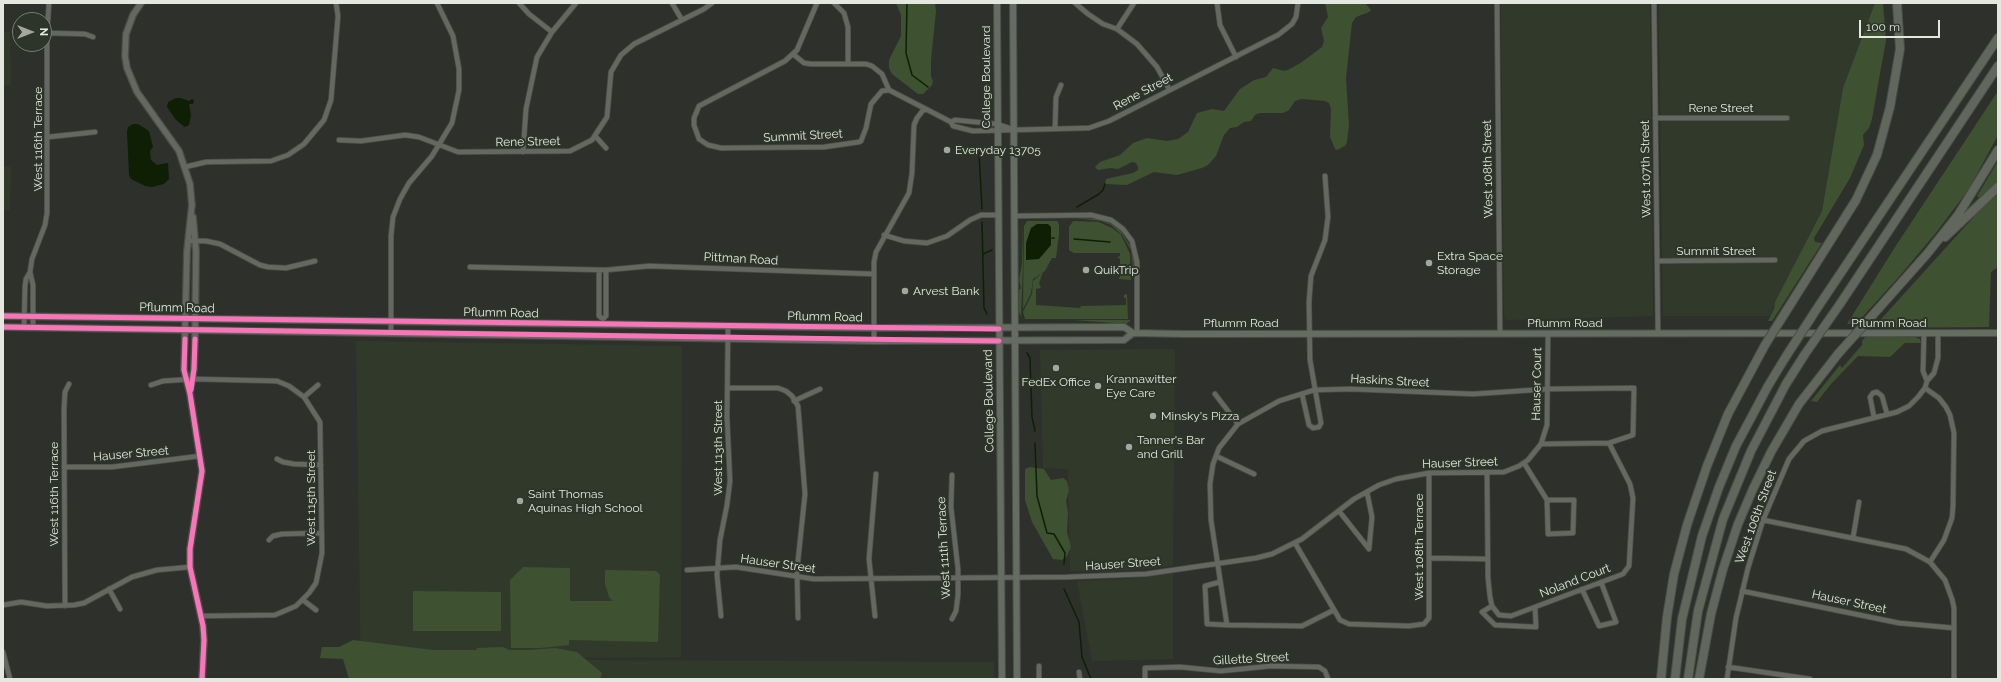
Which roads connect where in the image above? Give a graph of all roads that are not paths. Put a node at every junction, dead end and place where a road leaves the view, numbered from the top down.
1 (141, 3) edge
2 (336, 3) edge
3 (436, 3) edge
4 (519, 3) edge
5 (576, 3) edge
6 (672, 3) edge
7 (712, 3) edge
8 (817, 3) edge
9 (834, 3) edge
10 (997, 3) edge
11 (1013, 3) edge
12 (1075, 3) edge
13 (1134, 3) edge
14 (1217, 3) edge
15 (1298, 3) edge
16 (1497, 3) edge
17 (1654, 3) edge
18 (1897, 3) edge
19 (682, 20) junction
20 (1117, 29) junction
21 (552, 32) junction
22 (52, 33) edge
23 (93, 37) dead end
24 (1998, 38) edge
25 (47, 52) edge
26 (793, 54) junction
27 (1236, 57) junction
28 (848, 64) junction
29 (1998, 66) edge
30 (1061, 85) dead end
31 (1169, 89) junction
32 (889, 90) junction
33 (924, 109) junction
34 (1655, 118) junction
35 (1788, 118) dead end
36 (951, 122) junction
37 (997, 124) junction
38 (1055, 128) junction
39 (1014, 129) junction
40 (95, 132) dead end
41 (997, 132) junction
42 (48, 137) junction
43 (596, 137) junction
44 (340, 140) dead end
45 (440, 145) junction
46 (606, 148) dead end
47 (1998, 150) edge
48 (523, 152) junction
49 (185, 167) junction
50 (1325, 176) dead end
51 (1998, 187) edge
52 (192, 204) junction
53 (998, 215) junction
54 (1015, 216) junction
55 (884, 235) junction
56 (188, 241) junction
57 (195, 241) junction
58 (1927, 254) junction
59 (1776, 260) dead end
60 (315, 261) dead end
61 (1657, 261) junction
62 (470, 267) dead end
63 (599, 270) junction
64 (606, 270) junction
65 (30, 272) junction
66 (874, 274) junction
67 (3, 316) edge
68 (25, 316) junction
69 (33, 316) junction
70 (186, 318) junction
71 (195, 319) junction
72 (391, 321) junction
73 (728, 326) junction
74 (3, 327) edge
75 (24, 328) junction
76 (33, 328) junction
77 (874, 328) junction
78 (999, 329) junction
79 (1015, 329) junction
80 (185, 331) junction
81 (195, 331) junction
82 (1135, 333) junction
83 (1998, 333) edge
84 (391, 334) junction
85 (1500, 334) junction
86 (1548, 334) junction
87 (1658, 334) junction
88 (1924, 334) junction
89 (1938, 334) junction
90 (1310, 335) junction
91 (728, 339) junction
92 (874, 341) junction
93 (999, 341) junction
94 (1016, 341) junction
95 (193, 379) junction
96 (186, 380) junction
97 (1926, 381) junction
98 (69, 384) dead end
99 (151, 385) dead end
100 (318, 385) dead end
101 (728, 388) junction
102 (1925, 388) junction
103 (820, 389) dead end
104 (1548, 389) junction
105 (1314, 390) junction
106 (190, 394) junction
107 (1215, 394) dead end
108 (1302, 394) junction
109 (304, 397) junction
110 (794, 401) junction
111 (1886, 414) junction
112 (1874, 417) junction
113 (1238, 424) junction
114 (1609, 443) junction
115 (1541, 444) junction
116 (1533, 455) joint
117 (200, 456) junction
118 (1216, 456) junction
119 (277, 459) dead end
120 (1524, 463) junction
121 (321, 464) junction
122 (64, 467) junction
123 (1429, 473) junction
124 (1487, 473) junction
125 (876, 474) dead end
126 (1254, 474) dead end
127 (952, 475) dead end
128 (1366, 492) junction
129 (1547, 500) junction
130 (1860, 502) dead end
131 (1339, 511) junction
132 (1763, 520) junction
133 (322, 533) junction
134 (1854, 538) junction
135 (269, 540) dead end
136 (1295, 543) junction
137 (1429, 558) junction
138 (1488, 559) junction
139 (1930, 562) junction
140 (1217, 563) junction
141 (190, 567) junction
142 (718, 568) junction
143 (687, 570) dead end
144 (958, 577) junction
145 (1002, 577) junction
146 (1016, 577) junction
147 (797, 578) junction
148 (870, 579) junction
149 (1220, 582) junction
150 (1601, 582) junction
151 (109, 589) junction
152 (1582, 589) junction
153 (1742, 590) junction
154 (303, 600) junction
155 (3, 605) edge
156 (64, 606) junction
157 (1492, 606) junction
158 (1535, 607) junction
159 (120, 610) dead end
160 (316, 610) dead end
161 (1334, 610) junction
162 (201, 616) junction
163 (721, 616) dead end
164 (875, 616) dead end
165 (798, 618) dead end
166 (952, 619) dead end
167 (1228, 625) junction
168 (1954, 628) junction
169 (3, 652) edge
170 (1039, 666) dead end
171 (1728, 667) junction
172 (1080, 672) dead end
173 (10, 679) edge
174 (202, 679) edge
175 (1002, 679) edge
176 (1017, 679) edge
177 (1039, 679) edge
178 (1080, 679) edge
179 (1145, 679) edge
180 (1328, 679) edge
181 (1661, 679) edge
182 (1675, 679) edge
183 (1688, 679) edge
184 (1699, 679) edge
185 (1727, 679) edge
186 (1810, 679) edge
187 (1954, 679) edge

1 - 49 street
2 - 49 street
3 - 45 street
4 - 21 street
5 - 21 street
6 - 19 street
7 - 19 street
8 - 26 street
9 - 28 street
10 - 37 main road, College Boulevard
11 - 39 main road
12 - 20 street
13 - 20 street
14 - 27 street
15 - 27 street, Rene Street
16 - 85 street, West 108th Street
17 - 34 street, West 107th Street
18 - 181 highway, bridge
19 - 43 street
20 - 31 street
21 - 48 street
22 - 23 street
24 - 182 highway, bridge
25 - 42 street, West 116th Terrace
26 - 28 street
26 - 32 street, Summit Street
27 - 31 street, Rene Street
28 - 32 street
29 - 183 highway, bridge
30 - 38 street
31 - 38 street, Rene Street
32 - 33 street, Rene Street
33 - 36 street, Rene Street
33 - 55 street
34 - 35 street, Rene Street
34 - 61 street, West 107th Street
36 - 37 street, Rene Street
36 - 41 street, Rene Street
37 - 39 street, Rene Street
37 - 41 main road, College Boulevard
38 - 39 street, Rene Street
39 - 41 street, Rene Street
39 - 54 main road
40 - 42 street
41 - 53 main road, College Boulevard
42 - 65 street, West 116th Terrace
43 - 46 street
43 - 48 street, Rene Street
44 - 45 street, Rene Street
45 - 48 street, Rene Street
45 - 72 street
47 - 58 highway
49 - 52 street
50 - 90 street
51 - 58 highway
52 - 56 street
52 - 57 street
53 - 55 street
53 - 78 main road, College Boulevard
54 - 79 main road
54 - 82 street
55 - 66 street
56 - 57 street
56 - 70 street
57 - 60 street
57 - 71 street
58 - 184 highway, bridge
59 - 61 street, Summit Street
61 - 87 street, West 107th Street
62 - 63 street
63 - 64 street
63 - 64 street
64 - 66 street, Pittman Road
65 - 68 street, West 116th Terrace
65 - 69 street, West 116th Terrace
66 - 77 street
67 - 68 main road, Pflumm Road
68 - 69 main road, Pflumm Road
68 - 75 street, West 116th Terrace
69 - 70 main road, Pflumm Road
69 - 76 street, West 116th Terrace
70 - 71 main road, Pflumm Road
70 - 80 street
71 - 72 main road, Pflumm Road
71 - 81 street
72 - 73 main road, Pflumm Road
72 - 84 street
73 - 77 main road, Pflumm Road
73 - 91 street, West 113th Street
74 - 75 main road, Pflumm Road
75 - 76 main road, Pflumm Road
76 - 80 main road, Pflumm Road
77 - 78 main road, Pflumm Road
77 - 92 street
78 - 79 main road, Pflumm Road
78 - 93 main road, College Boulevard
79 - 82 main road, Pflumm Road
79 - 94 main road
80 - 81 main road, Pflumm Road
80 - 96 street
81 - 84 main road, Pflumm Road
81 - 95 street
82 - 90 main road, Pflumm Road
82 - 94 main road, Pflumm Road
83 - 89 main road, Pflumm Road
84 - 91 main road, Pflumm Road
85 - 86 main road, Pflumm Road
85 - 90 main road, Pflumm Road
86 - 87 main road, Pflumm Road
86 - 104 street, Hauser Court
87 - 88 main road, Pflumm Road
88 - 89 main road, Pflumm Road
88 - 97 street
89 - 97 street
90 - 105 street
91 - 92 main road, Pflumm Road
91 - 101 street, West 113th Street
92 - 93 main road, Pflumm Road
93 - 94 main road, Pflumm Road
93 - 145 main road, College Boulevard
94 - 146 main road
95 - 96 street
95 - 106 street
95 - 109 street
96 - 99 street
96 - 106 street
97 - 102 street
98 - 122 street, West 116th Terrace
100 - 109 street
101 - 110 street
101 - 142 street, West 113th Street
102 - 111 street, West 106th Street
102 - 139 street
103 - 110 street
104 - 105 street, Haskins Street
104 - 114 street, Haskins Street
104 - 115 street, Hauser Court
105 - 108 street, Haskins Street
105 - 108 street
106 - 117 street
107 - 113 street
108 - 113 street, Haskins Street
109 - 121 street, West 115th Street
110 - 147 street
111 - 112 street, West 106th Street
111 - 112 street
112 - 132 street, West 106th Street
113 - 118 street, Haskins Street
114 - 115 street
114 - 150 street, Noland Court
115 - 116 street, Hauser Court
116 - 120 street, Hauser Street
117 - 122 street, Hauser Street
117 - 141 street
118 - 126 street
118 - 140 street, Haskins Street
119 - 121 street
120 - 124 street, Hauser Street
120 - 129 street
121 - 133 street, West 115th Street
122 - 156 street, West 116th Terrace
123 - 124 street, Hauser Street
123 - 128 street, Hauser Street
123 - 137 street, West 108th Terrace
124 - 138 street, Noland Court
125 - 148 street
127 - 144 street, West 111th Terrace
128 - 131 street, Hauser Street
128 - 131 street
129 - 129 street
130 - 134 street
131 - 136 street, Hauser Street
132 - 134 street
132 - 153 street, West 106th Street
133 - 135 street
133 - 154 street, West 115th Street
134 - 139 street
136 - 140 street, Hauser Street
136 - 161 street
137 - 138 street
137 - 161 street, West 108th Terrace
138 - 157 street, Noland Court
139 - 168 street
140 - 146 street, Hauser Street
140 - 149 street, Haskins Street
141 - 151 street
141 - 162 street
142 - 143 street, Hauser Street
142 - 147 street, Hauser Street
142 - 163 street, West 113th Street
144 - 145 street, Hauser Street
144 - 148 street, Hauser Street
144 - 166 street, West 111th Terrace
145 - 146 street, Hauser Street
145 - 175 main road, College Boulevard
146 - 176 main road
147 - 148 street, Hauser Street
147 - 165 street
148 - 164 street
149 - 167 street, Haskins Street
149 - 167 street
150 - 152 street, Noland Court
150 - 152 street
151 - 156 street
151 - 159 street
152 - 158 street, Noland Court
153 - 168 street, Hauser Street
153 - 171 street, West 106th Street
154 - 160 street
154 - 162 street
155 - 156 street
157 - 158 street, Noland Court
157 - 158 street, Noland Court
161 - 167 street
162 - 174 street
168 - 187 street
169 - 173 street
170 - 177 street
171 - 185 street, West 106th Street
171 - 186 street
172 - 178 street
179 - 180 street, Gillette Street

